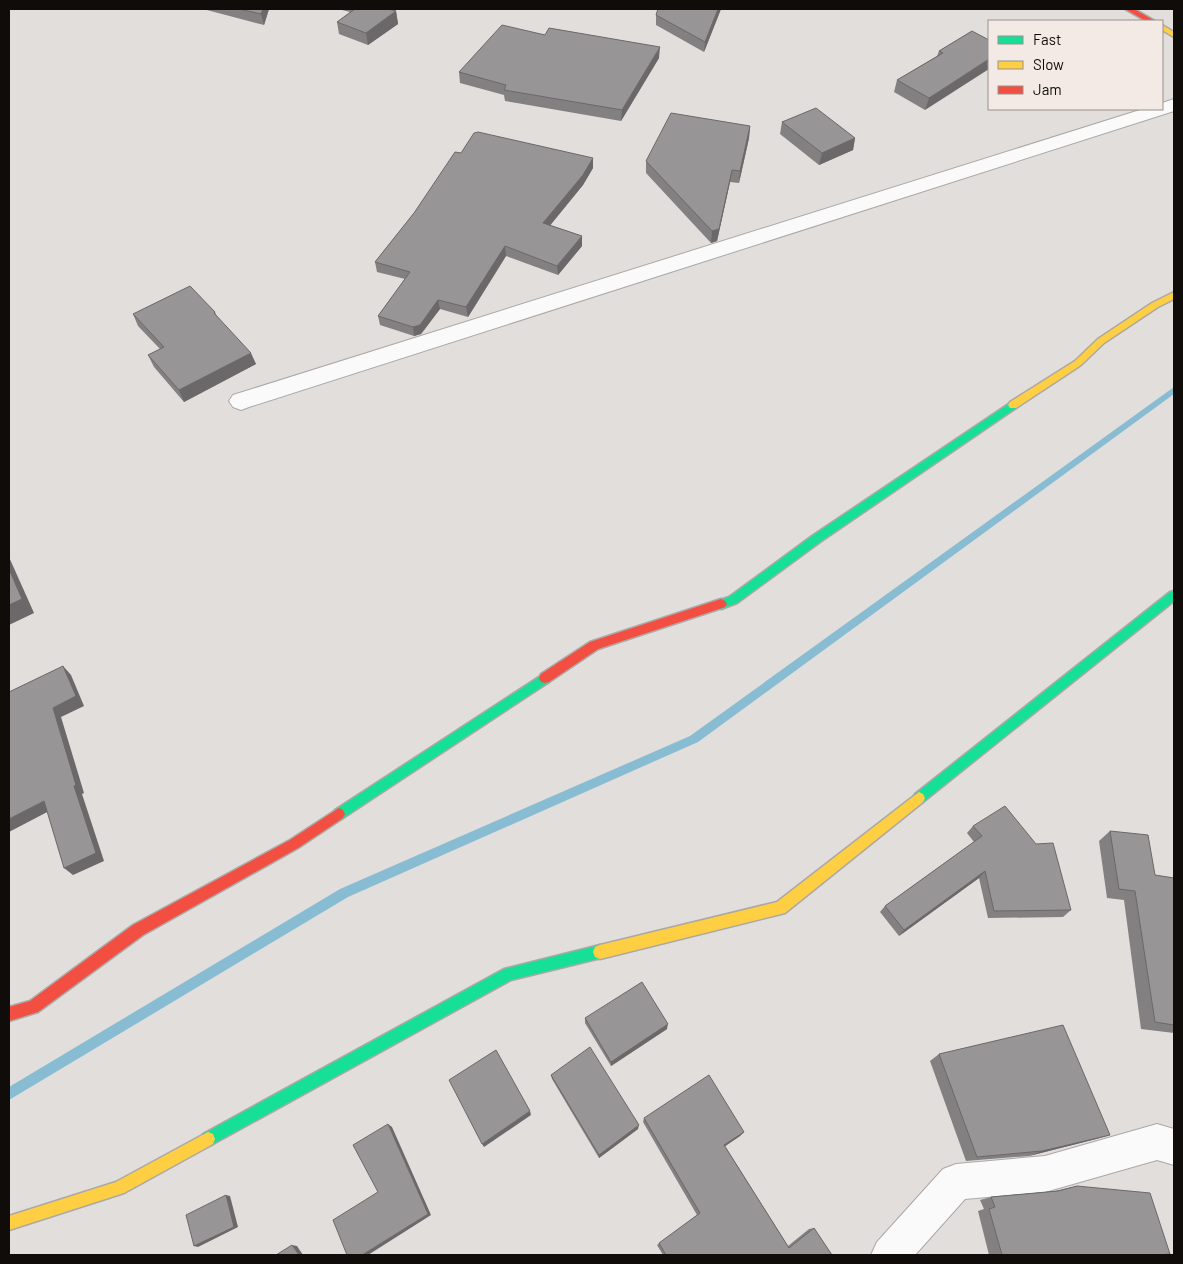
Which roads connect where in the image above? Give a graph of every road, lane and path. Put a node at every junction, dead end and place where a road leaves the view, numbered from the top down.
1 (1129, 9) edge
2 (1149, 20) edge
3 (1163, 28) edge
4 (1174, 35) edge
5 (1158, 110) edge
6 (1174, 295) edge
7 (241, 400) dead end
8 (1174, 595) edge
9 (9, 1014) edge
10 (1174, 1147) edge
11 (9, 1223) edge
12 (890, 1255) edge

1 - 2 street
3 - 4 street
5 - 7 street
6 - 9 street
8 - 11 street
10 - 12 street

